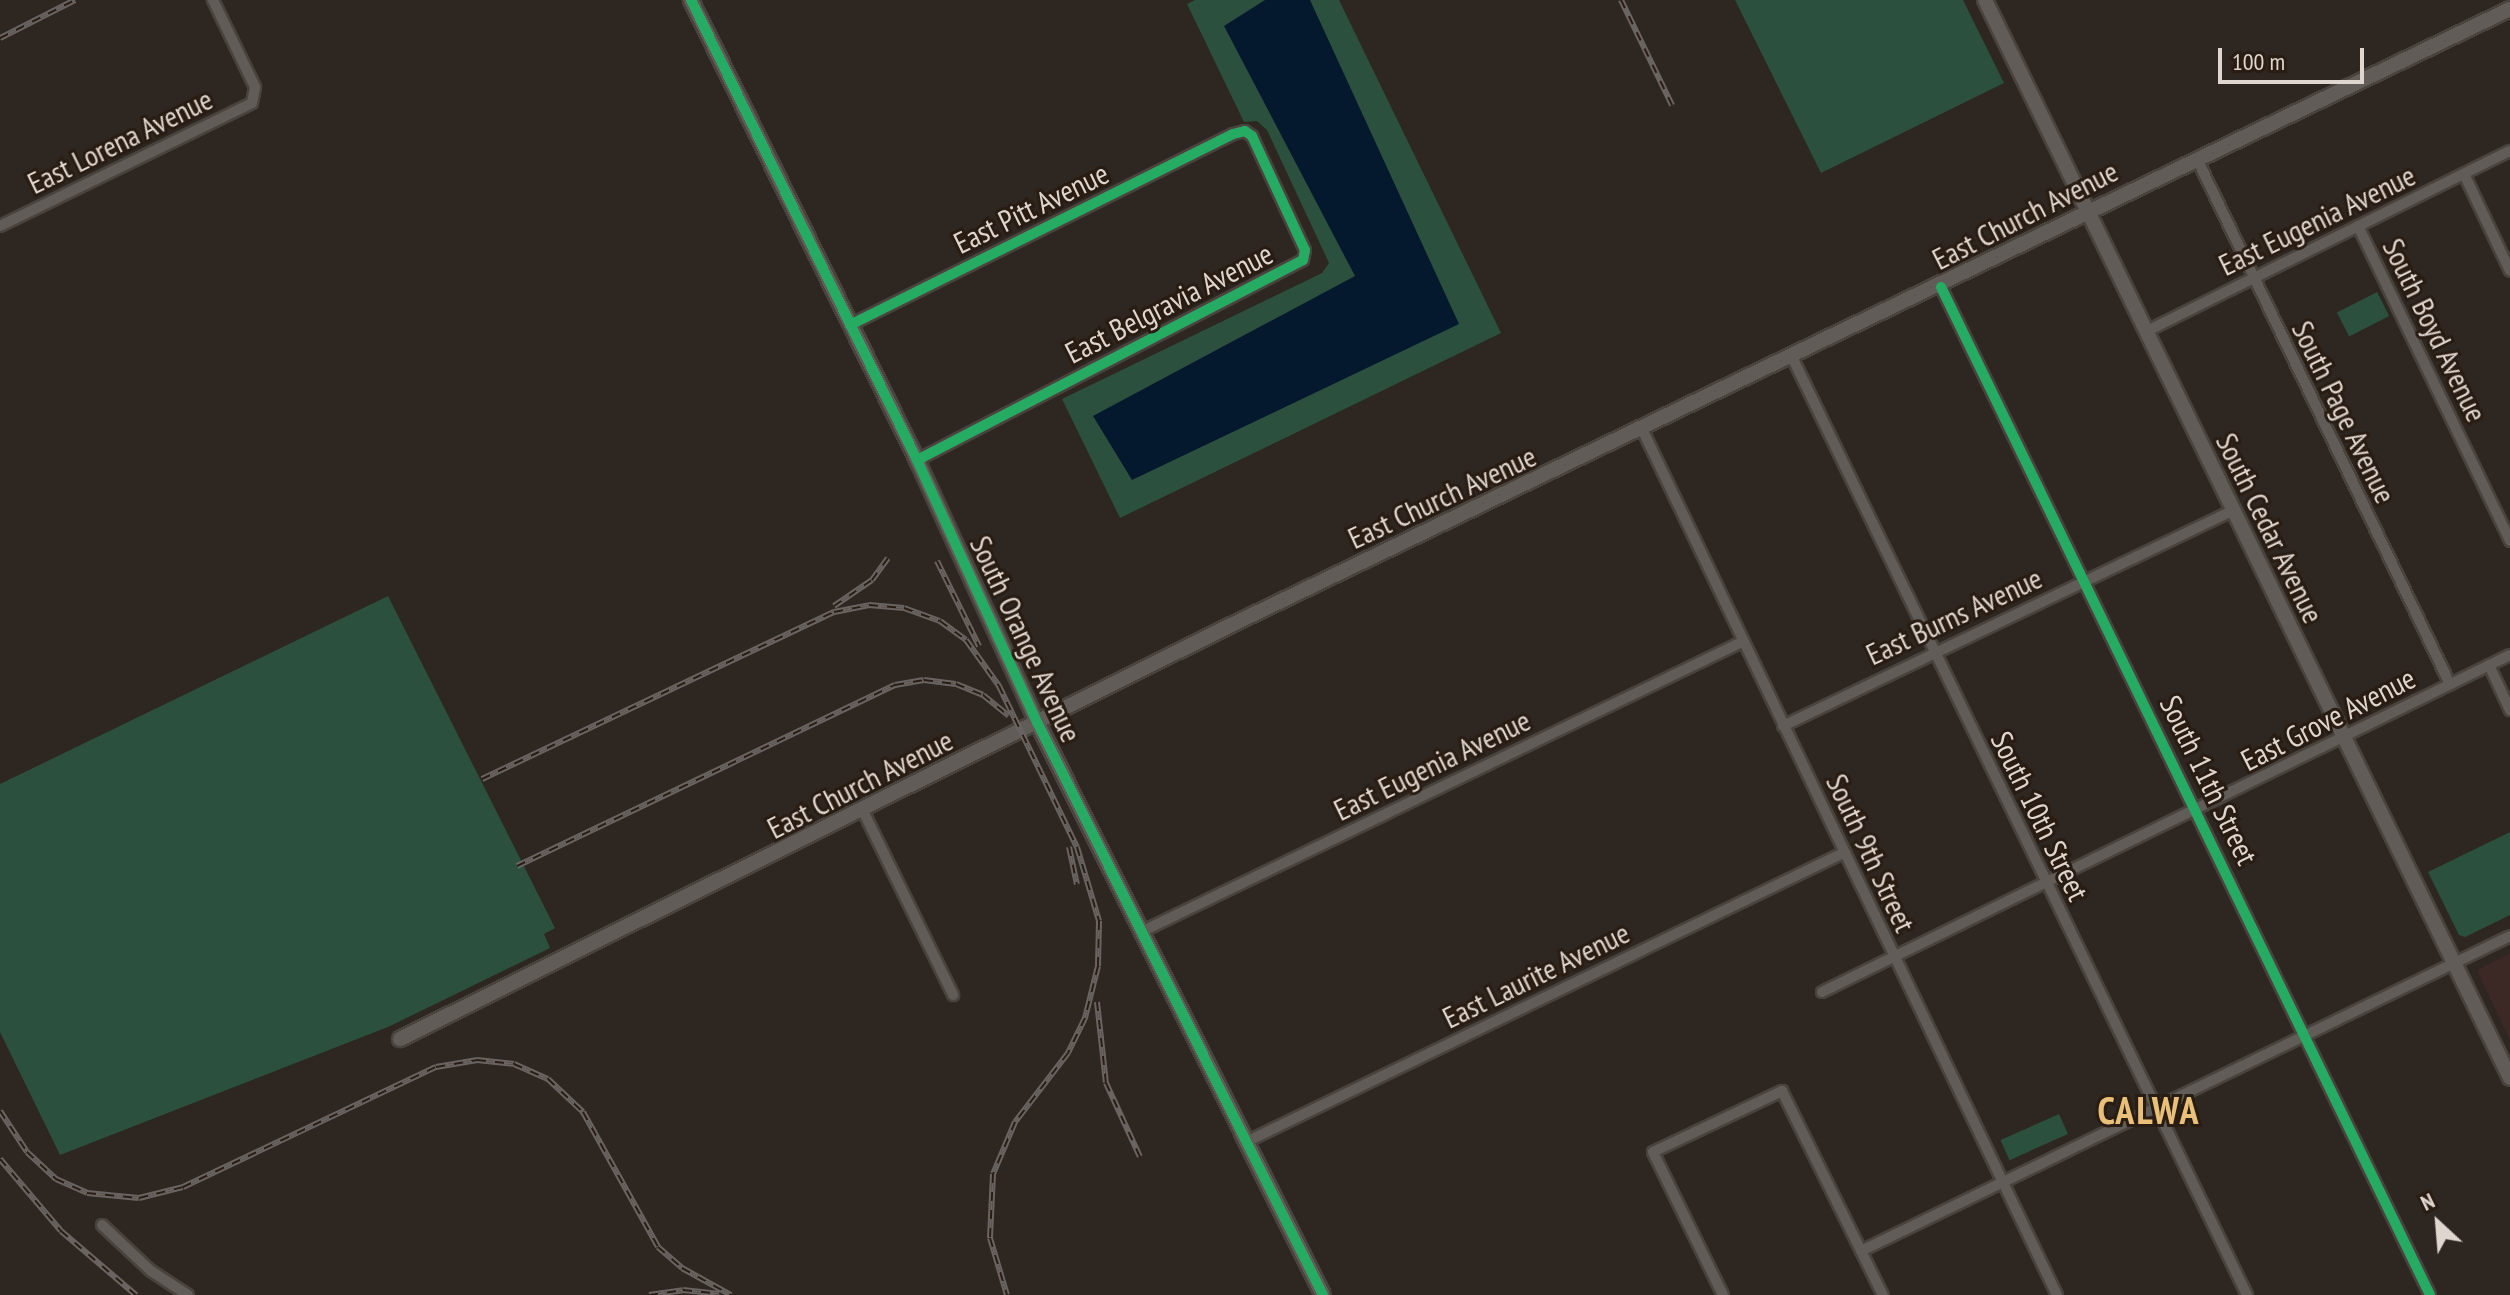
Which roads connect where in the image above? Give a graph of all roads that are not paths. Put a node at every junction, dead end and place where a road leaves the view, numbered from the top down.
1 (213, 0) edge
2 (691, 0) edge
3 (1985, 0) edge
4 (2510, 9) edge
5 (1233, 134) joint
6 (2510, 151) edge
7 (2197, 159) junction
8 (2464, 174) junction
9 (2088, 211) junction
10 (0, 226) edge
11 (2358, 226) junction
12 (2510, 271) edge
13 (2252, 278) junction
14 (1941, 287) junction
15 (850, 325) junction
16 (2145, 332) junction
17 (1792, 357) junction
18 (1643, 431) junction
19 (917, 460) junction
20 (2234, 510) junction
21 (2510, 541) edge
22 (2084, 581) junction
23 (1742, 642) junction
24 (1933, 651) junction
25 (2510, 655) edge
26 (2489, 665) junction
27 (2450, 684) junction
28 (2510, 710) edge
29 (1038, 724) junction
30 (1783, 726) junction
31 (2341, 738) junction
32 (2198, 810) junction
33 (863, 811) junction
34 (1845, 852) junction
35 (2047, 884) junction
36 (1143, 931) junction
37 (2510, 936) edge
38 (1893, 956) junction
39 (2451, 965) junction
40 (1822, 992) dead end
41 (953, 995) dead end
42 (2305, 1037) junction
43 (400, 1039) dead end
44 (2510, 1078) edge
45 (2153, 1110) junction
46 (1248, 1141) junction
47 (2003, 1184) junction
48 (102, 1225) dead end
49 (1861, 1251) junction
50 (188, 1295) edge
51 (1323, 1295) edge
52 (1723, 1295) edge
53 (1883, 1295) edge
54 (2057, 1295) edge
55 (2247, 1295) edge
56 (2430, 1295) edge

1 - 10 street, East Lorena Avenue
2 - 15 main road, South Orange Avenue
3 - 9 main road, South Cedar Avenue
4 - 7 main road, East Church Avenue
5 - 15 street, East Pitt Avenue
5 - 19 street, East Belgravia Avenue
6 - 8 street, East Eugenia Avenue
7 - 9 main road, East Church Avenue
7 - 13 street, South Page Avenue
8 - 11 street, East Eugenia Avenue
8 - 12 street
9 - 14 main road, East Church Avenue
9 - 16 main road, South Cedar Avenue
11 - 13 street, East Eugenia Avenue
11 - 21 street, South Boyd Avenue
13 - 16 street, East Eugenia Avenue
13 - 27 street, South Page Avenue
14 - 17 main road, East Church Avenue
14 - 22 street, South 11th Street
15 - 19 main road, South Orange Avenue
16 - 20 main road, South Cedar Avenue
17 - 18 main road, East Church Avenue
17 - 24 street, South 10th Street
18 - 23 street, South 9th Street
18 - 29 main road, East Church Avenue
19 - 29 main road, South Orange Avenue
20 - 22 street, East Burns Avenue
20 - 31 main road, South Cedar Avenue
22 - 24 street, East Burns Avenue
22 - 32 street, South 11th Street
23 - 30 street, South 9th Street
23 - 36 street, East Eugenia Avenue
24 - 30 street, East Burns Avenue
24 - 35 street, South 10th Street
25 - 26 street, East Grove Avenue
26 - 27 street, East Grove Avenue
26 - 28 street
27 - 31 street, East Grove Avenue
29 - 33 main road, East Church Avenue
29 - 36 main road, South Orange Avenue
30 - 34 street, South 9th Street
31 - 32 street, East Grove Avenue
31 - 39 main road, South Cedar Avenue
32 - 35 street, East Grove Avenue
32 - 42 street, South 11th Street
33 - 41 street
33 - 43 main road, East Church Avenue
34 - 38 street, South 9th Street
34 - 46 street, East Laurite Avenue
35 - 38 street, East Grove Avenue
35 - 45 street, South 10th Street
36 - 46 main road, South Orange Avenue
37 - 39 street
38 - 40 street, East Grove Avenue
38 - 47 street, South 9th Street
39 - 42 street
39 - 44 main road, South Cedar Avenue
42 - 45 street
42 - 56 street, South 11th Street
45 - 47 street
45 - 55 street, South 10th Street
46 - 51 main road, South Orange Avenue
47 - 49 street
47 - 54 street, South 9th Street
48 - 50 street
49 - 52 street
49 - 53 street

